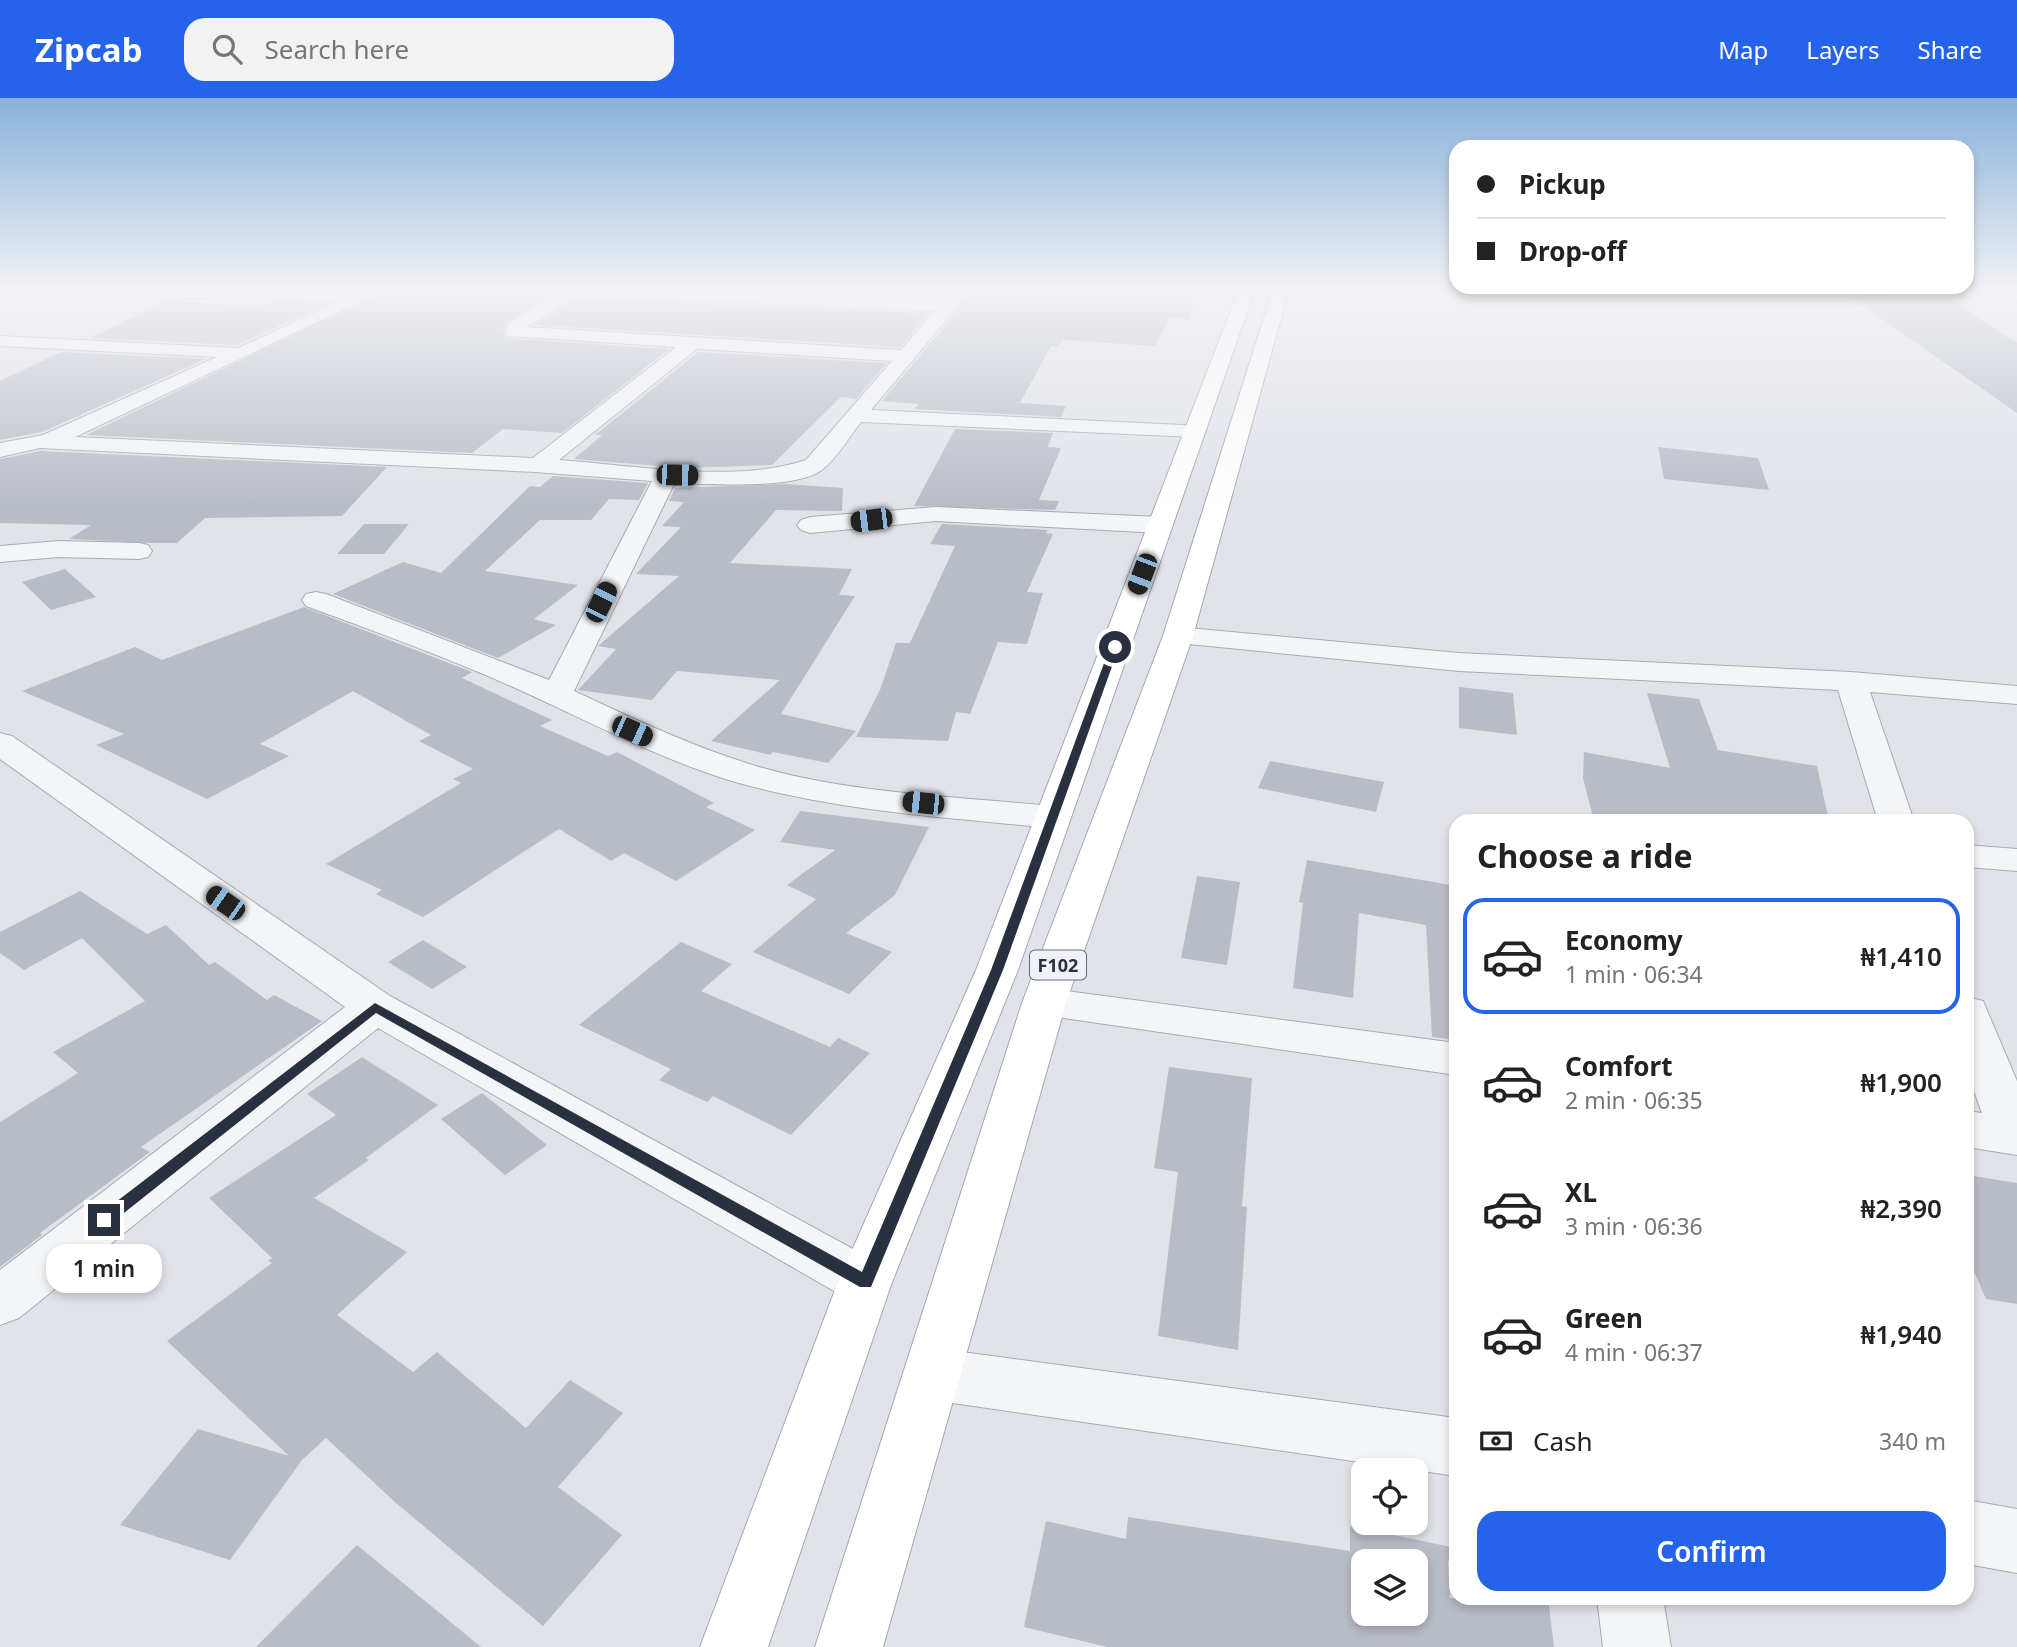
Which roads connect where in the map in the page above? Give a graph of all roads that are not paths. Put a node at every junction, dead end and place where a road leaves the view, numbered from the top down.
1 (226, 361) edge
2 (670, 361) edge
3 (904, 361) edge
4 (1221, 361) edge
5 (1260, 361) edge
6 (857, 416) junction
7 (1195, 431) junction
8 (40, 442) junction
9 (0, 450) edge
10 (538, 465) junction
11 (677, 475) junction
12 (810, 525) dead end
13 (1160, 525) junction
14 (139, 551) dead end
15 (0, 554) edge
16 (316, 600) dead end
17 (1178, 636) junction
18 (1851, 681) junction
19 (2017, 695) edge
20 (556, 696) junction
21 (0, 743) edge
22 (1894, 814) edge
23 (1051, 817) junction
24 (1974, 857) edge
25 (2017, 860) edge
26 (1044, 1003) junction
27 (375, 1007) junction
28 (1974, 1030) edge
29 (1449, 1058) edge
30 (1974, 1130) edge
31 (2016, 1136) edge
32 (865, 1282) junction
33 (0, 1301) edge
34 (932, 1374) junction
35 (1449, 1446) edge
36 (1974, 1533) edge
37 (2017, 1541) edge
38 (1631, 1605) edge
39 (734, 1647) edge
40 (849, 1647) edge
41 (1637, 1647) edge

1 - 8 street
2 - 10 street
3 - 6 street
4 - 7 main road, F102
5 - 17 main road, F102
6 - 7 street
6 - 11 street
7 - 13 main road, F102
8 - 9 street
8 - 10 street
10 - 11 street
11 - 20 street
12 - 13 street
13 - 23 main road, F102
14 - 15 street
16 - 20 street
17 - 18 street
17 - 26 main road, F102
18 - 19 street
18 - 22 street
20 - 23 street
21 - 27 street
23 - 32 main road, F102
24 - 25 street
26 - 29 street
26 - 34 main road, F102
27 - 32 street
27 - 33 street
28 - 31 street
30 - 31 street
32 - 39 main road, F102
34 - 35 street
34 - 40 main road, F102
36 - 37 street
38 - 41 street

